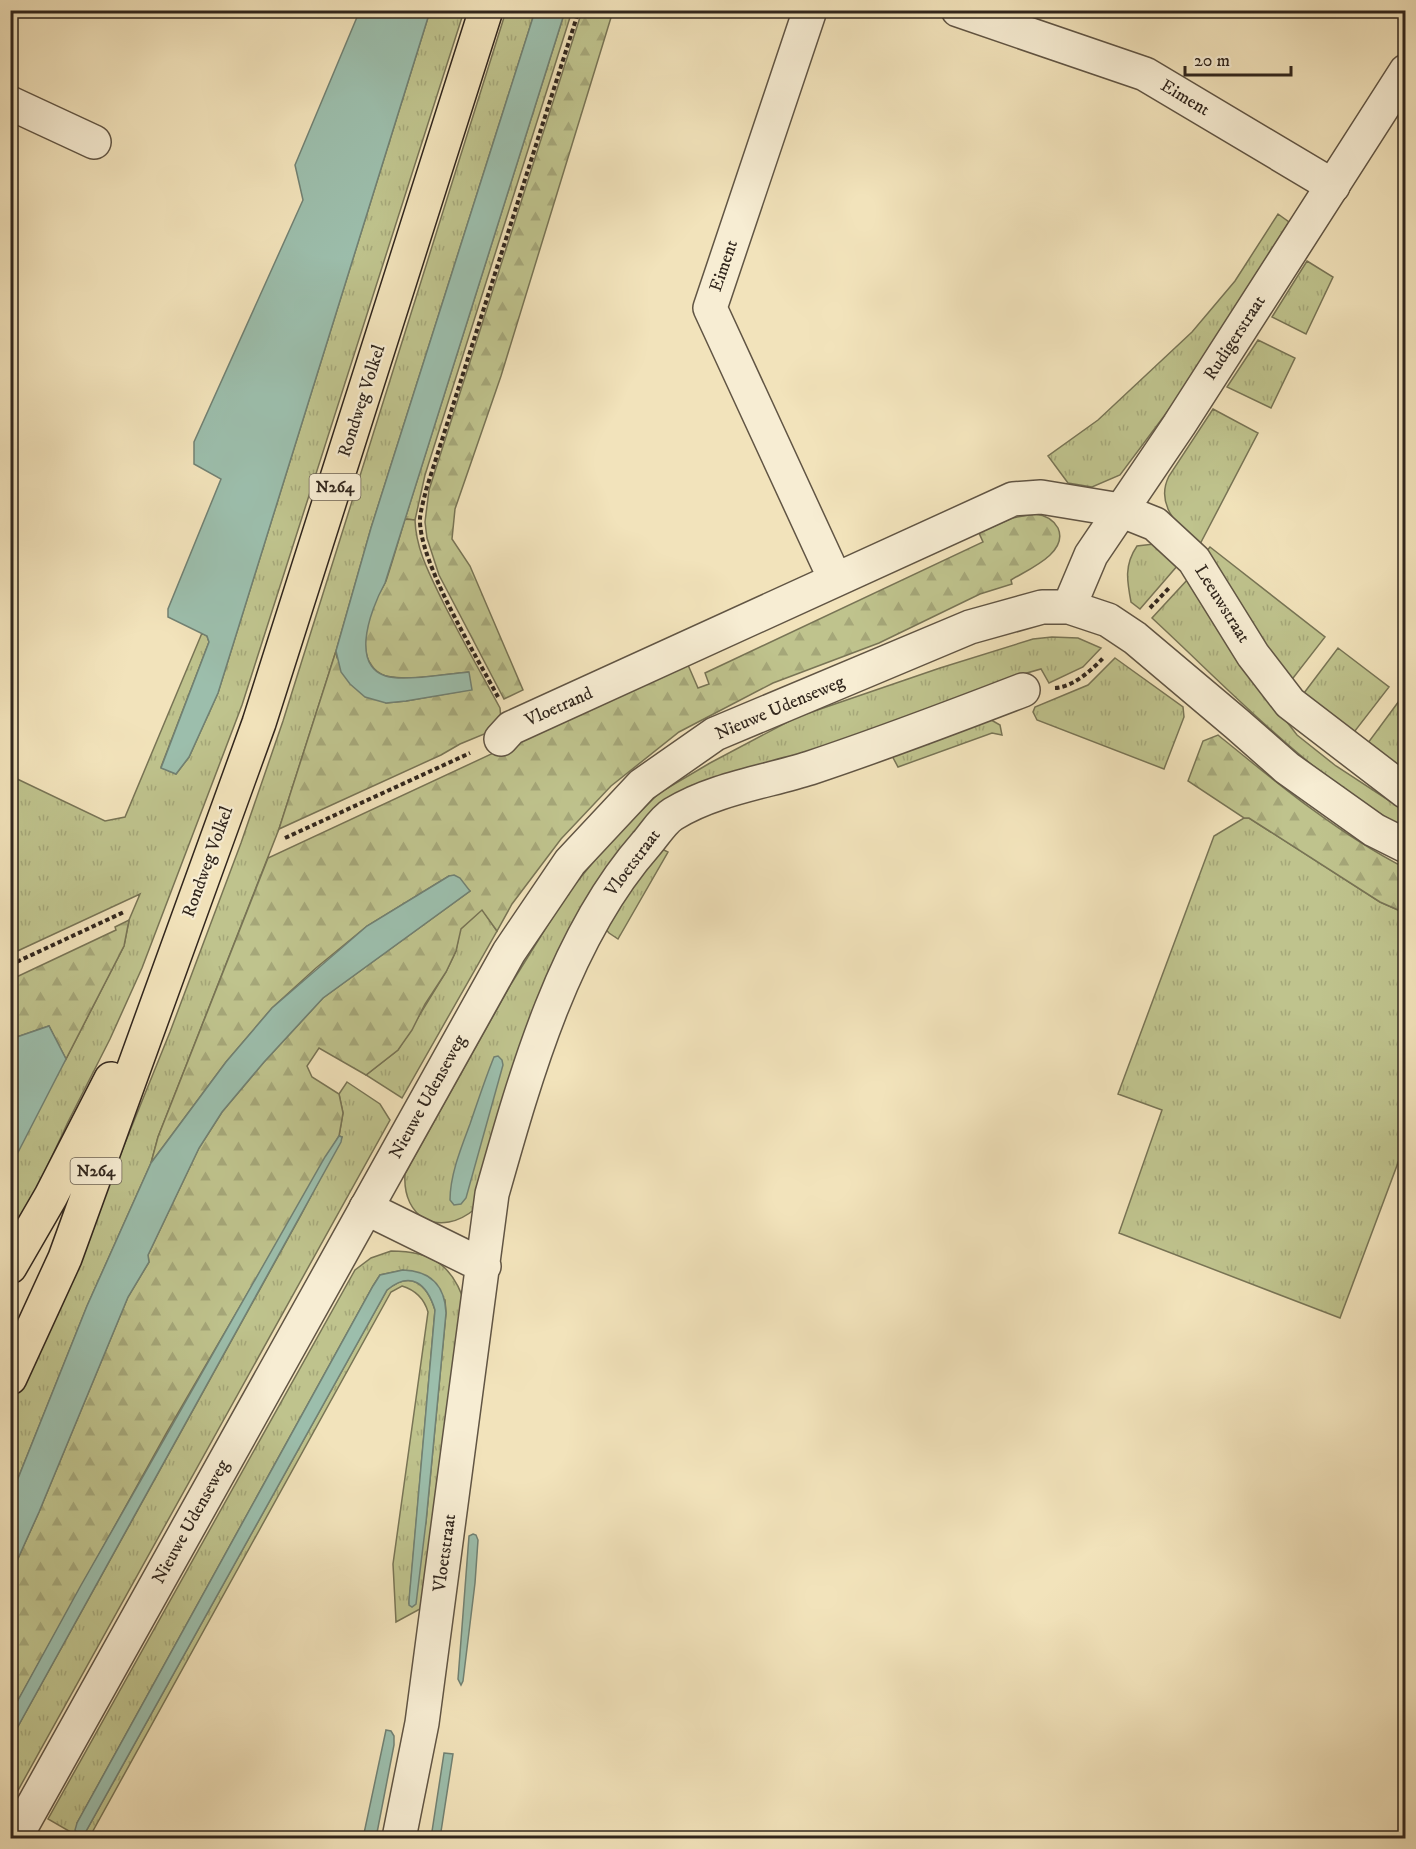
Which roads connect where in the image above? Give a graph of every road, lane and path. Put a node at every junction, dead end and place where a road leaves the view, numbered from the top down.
1 (486, 10) edge
2 (579, 10) edge
3 (810, 10) edge
4 (958, 10) edge
5 (1406, 71) edge
6 (10, 103) edge
7 (94, 142) dead end
8 (1333, 186) junction
9 (1120, 510) junction
10 (835, 579) junction
11 (1069, 607) junction
12 (1023, 690) dead end
13 (506, 734) junction
14 (1406, 792) edge
15 (285, 838) dead end
16 (1406, 846) edge
17 (124, 912) dead end
18 (172, 960) junction
19 (10, 965) edge
20 (366, 1208) junction
21 (484, 1266) junction
22 (10, 1267) edge
23 (10, 1378) edge
24 (15, 1839) edge
25 (399, 1839) edge

1 - 18 main road, Rondweg Volkel / N264
2 - 13 path
3 - 10 street, Eiment
4 - 8 street, Eiment
5 - 8 street, Rudigerstraat
6 - 7 street
8 - 9 street, Rudigerstraat
9 - 10 street, Leeuwstraat
9 - 11 street, Rudigerstraat
9 - 14 street, Leeuwstraat
10 - 13 street, Vloetrand
11 - 16 street
11 - 20 street, Nieuwe Udenseweg
12 - 21 street, Vloetstraat
13 - 15 path
17 - 19 path
18 - 22 main road, Rondweg Volkel / N264
18 - 23 main road, Rondweg Volkel / N264
20 - 21 street
20 - 24 street, Nieuwe Udenseweg
21 - 25 street, Vloetstraat

